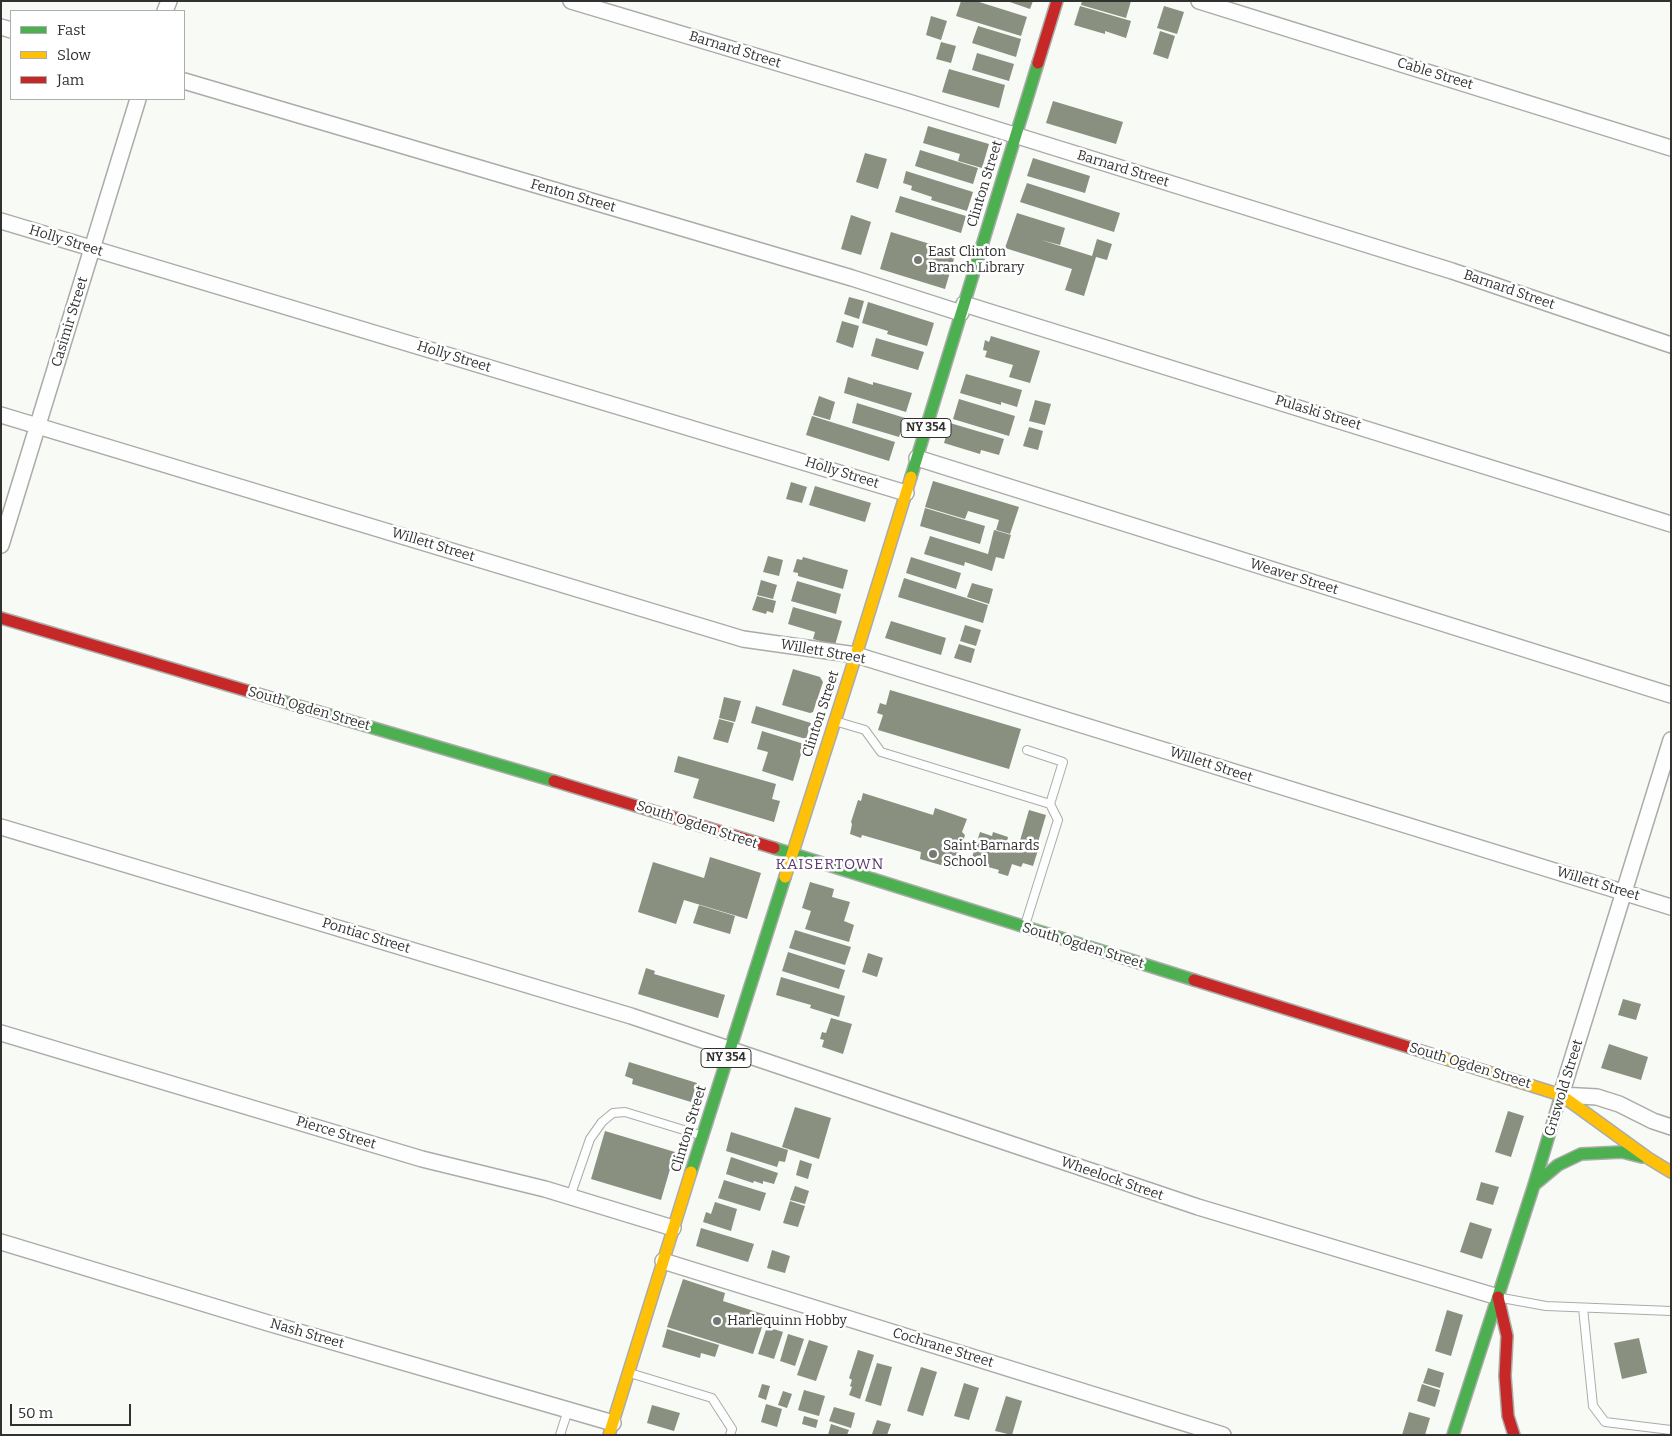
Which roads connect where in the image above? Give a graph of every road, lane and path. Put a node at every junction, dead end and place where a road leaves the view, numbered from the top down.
1 (572, 1) edge
2 (1057, 1) edge
3 (1199, 1) edge
4 (185, 81) edge
5 (138, 100) edge
6 (1016, 135) junction
7 (1671, 148) edge
8 (1, 221) edge
9 (92, 249) junction
10 (963, 308) junction
11 (1671, 345) edge
12 (1, 415) edge
13 (38, 426) junction
14 (917, 458) junction
15 (906, 492) junction
16 (1671, 524) edge
17 (1, 545) edge
18 (1, 618) edge
19 (856, 655) junction
20 (1671, 694) edge
21 (835, 721) junction
22 (1671, 740) edge
23 (1027, 750) dead end
24 (1050, 804) junction
25 (1, 827) edge
26 (792, 855) junction
27 (1624, 892) junction
28 (1671, 907) edge
29 (1024, 927) junction
30 (1, 1034) edge
31 (729, 1050) junction
32 (1562, 1095) junction
33 (1671, 1127) edge
34 (702, 1136) junction
35 (1648, 1158) junction
36 (1671, 1172) edge
37 (1534, 1185) junction
38 (570, 1197) junction
39 (673, 1228) junction
40 (1, 1242) edge
41 (662, 1261) junction
42 (1498, 1297) junction
43 (1583, 1308) junction
44 (1671, 1311) edge
45 (628, 1373) junction
46 (568, 1410) junction
47 (611, 1429) edge
48 (1671, 1430) edge
49 (560, 1435) edge
50 (730, 1435) edge
51 (1223, 1435) edge
52 (1453, 1435) edge
53 (1514, 1435) edge

1 - 6 street, Barnard Street
2 - 6 main road, Clinton Street / NY 354
3 - 7 street, Cable Street
4 - 10 street, Fenton Street
5 - 9 street, Casimir Street
6 - 10 main road, Clinton Street / NY 354
6 - 11 street, Barnard Street
8 - 9 street, Holly Street
9 - 13 street, Casimir Street
9 - 15 street, Holly Street
10 - 14 main road, Clinton Street / NY 354
10 - 16 street, Pulaski Street
12 - 13 street, Willett Street
13 - 17 street, Casimir Street
13 - 19 street, Willett Street
14 - 15 main road, Clinton Street / NY 354
14 - 20 street, Weaver Street
15 - 19 main road, Clinton Street / NY 354
18 - 26 main road, South Ogden Street
19 - 21 main road, Clinton Street / NY 354
19 - 27 street, Willett Street
21 - 24 lane
21 - 26 main road, Clinton Street / NY 354
22 - 27 street, Griswold Street
23 - 24 lane
24 - 29 lane
25 - 31 street, Pontiac Street
26 - 29 main road, South Ogden Street
26 - 31 main road, Clinton Street / NY 354
27 - 28 street, Willett Street
27 - 32 street, Griswold Street
29 - 32 main road, South Ogden Street
30 - 38 street, Pierce Street
31 - 34 main road, Clinton Street / NY 354
31 - 42 street, Wheelock Street
32 - 33 street, South Ogden Street
32 - 35 main road, South Ogden Street
32 - 37 main road, Griswold Street
34 - 38 lane
34 - 39 main road, Clinton Street / NY 354
35 - 36 main road, South Ogden Street
35 - 37 main road
37 - 42 main road, Griswold Street
38 - 39 street, Pierce Street
39 - 41 main road, Clinton Street / NY 354
40 - 46 street, Nash Street
41 - 45 main road, Clinton Street / NY 354
41 - 51 street, Cochrane Street
42 - 43 lane
42 - 52 main road, Griswold Street
42 - 53 main road
43 - 44 lane
43 - 48 lane
45 - 47 main road, Clinton Street / NY 354
45 - 50 lane
46 - 47 street, Nash Street
46 - 49 lane

